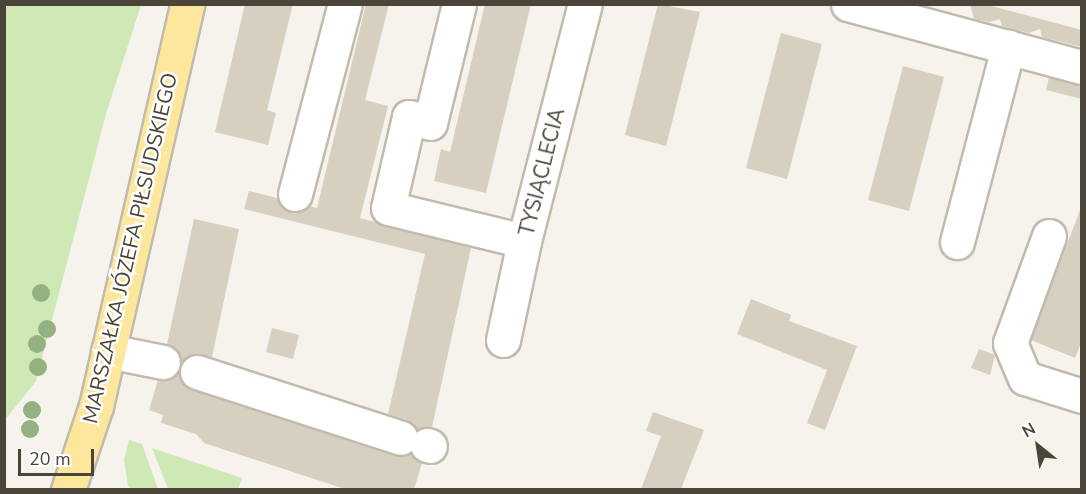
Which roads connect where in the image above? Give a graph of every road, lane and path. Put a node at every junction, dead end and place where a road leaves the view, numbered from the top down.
1 (187, 4) edge
2 (345, 4) edge
3 (459, 4) edge
4 (585, 4) edge
5 (848, 4) edge
6 (1008, 47) junction
7 (1082, 67) edge
8 (295, 194) dead end
9 (1049, 236) dead end
10 (524, 241) junction
11 (957, 242) dead end
12 (503, 340) dead end
13 (108, 351) junction
14 (163, 362) dead end
15 (197, 372) dead end
16 (1082, 396) edge
17 (420, 443) dead end
18 (68, 489) edge

1 - 13 main road, MARSZAŁKA JÓZEFA PIŁSUDSKIEGO
2 - 8 street
3 - 10 street
4 - 10 street, TYSIĄCLECIA
5 - 6 street
6 - 7 street
6 - 11 street
9 - 16 street
10 - 12 street, TYSIĄCLECIA
13 - 14 street
13 - 18 main road, MARSZAŁKA JÓZEFA PIŁSUDSKIEGO
15 - 17 street

